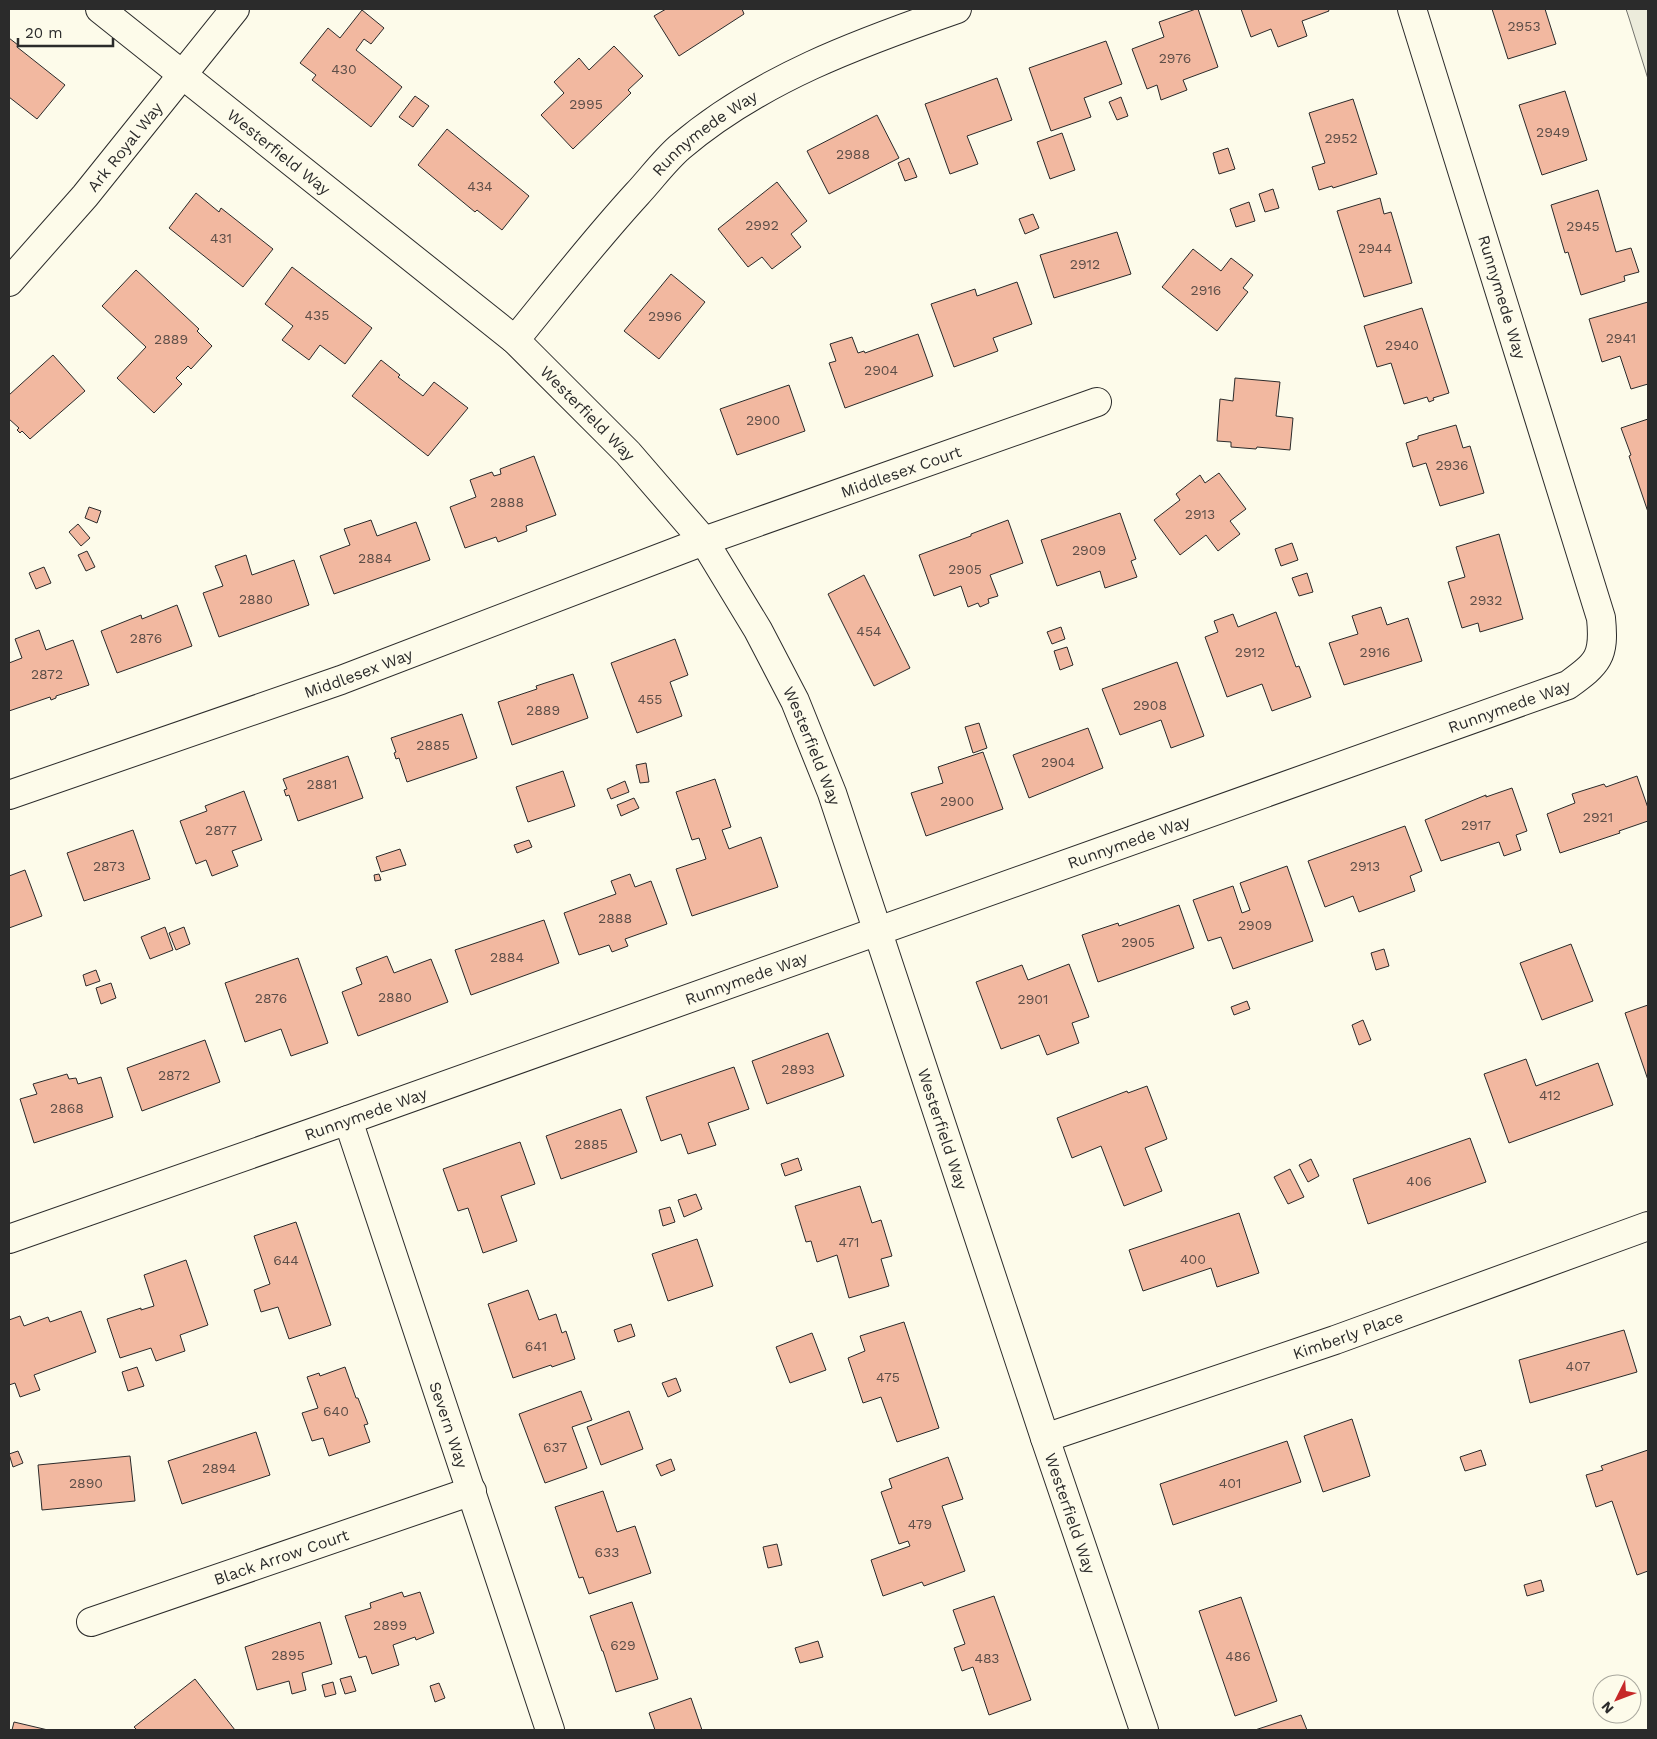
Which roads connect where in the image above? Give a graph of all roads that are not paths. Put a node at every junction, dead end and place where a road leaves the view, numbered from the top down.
1 (100, 9) edge
2 (235, 9) edge
3 (957, 9) edge
4 (1412, 9) edge
5 (182, 73) junction
6 (9, 282) edge
7 (515, 340) junction
8 (1097, 402) dead end
9 (704, 541) junction
10 (9, 795) edge
11 (878, 931) junction
12 (348, 1120) junction
13 (1648, 1226) edge
14 (9, 1239) edge
15 (1046, 1438) junction
16 (472, 1491) junction
17 (92, 1622) dead end
18 (550, 1730) edge
19 (1144, 1730) edge

1 - 5 street, Westerfield Way
2 - 5 street, Ark Royal Way
3 - 7 street, Runnymede Way
4 - 11 street, Runnymede Way
5 - 6 street, Ark Royal Way
5 - 7 street, Westerfield Way
7 - 9 street, Westerfield Way
8 - 9 street, Middlesex Court
9 - 10 street, Middlesex Way
9 - 11 street, Westerfield Way
11 - 12 street, Runnymede Way
11 - 15 street, Westerfield Way
12 - 14 street, Runnymede Way
12 - 16 street, Severn Way
13 - 15 street, Kimberly Place
15 - 19 street, Westerfield Way
16 - 17 street, Black Arrow Court
16 - 18 street, Severn Way

